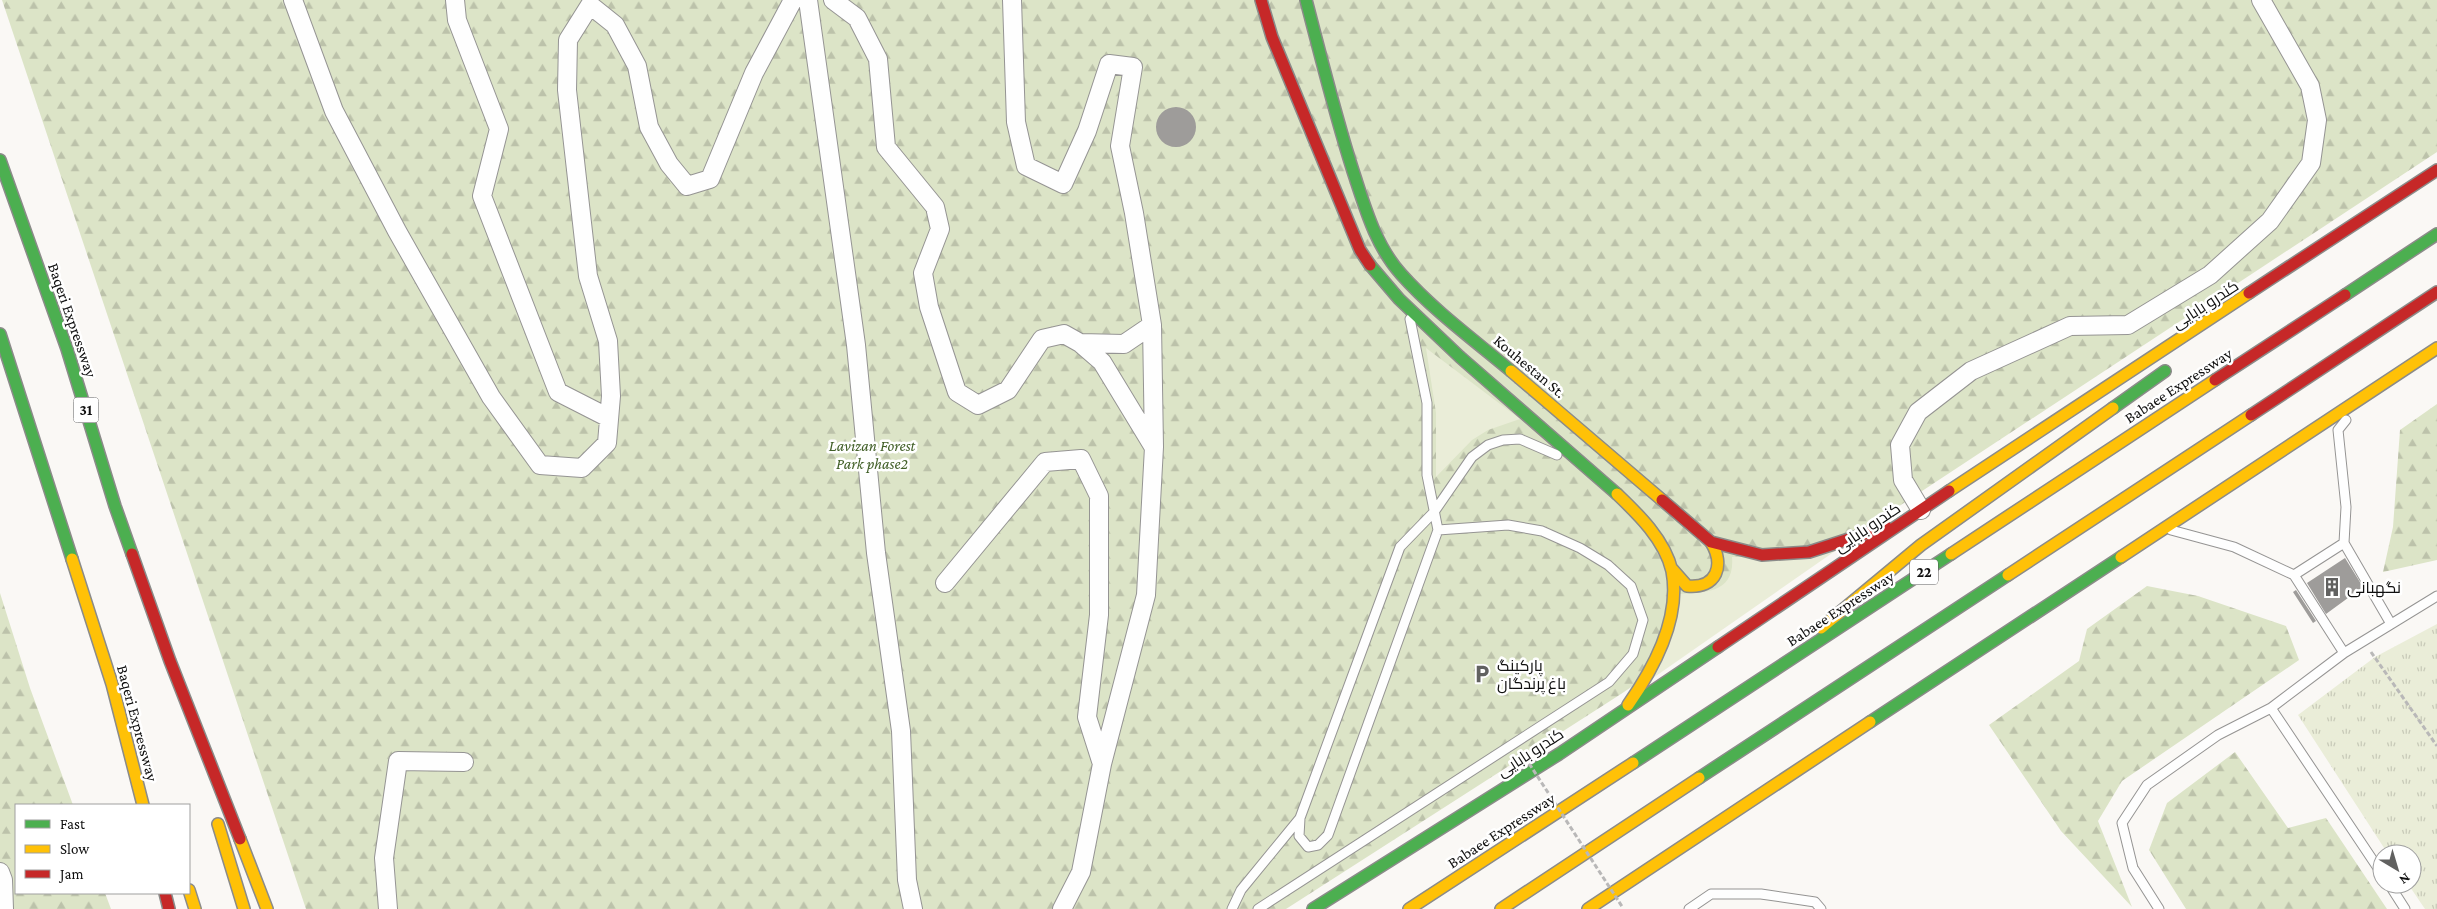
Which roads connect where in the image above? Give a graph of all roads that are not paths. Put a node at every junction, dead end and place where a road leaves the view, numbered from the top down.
1 (293, 0) edge
2 (455, 0) edge
3 (793, 0) edge
4 (808, 0) edge
5 (833, 0) edge
6 (1012, 0) edge
7 (1261, 0) edge
8 (1306, 0) edge
9 (2261, 0) edge
10 (0, 160) edge
11 (2437, 170) edge
12 (2396, 197) junction
13 (2437, 234) edge
14 (2297, 276) dead end
15 (2437, 292) edge
16 (1408, 309) junction
17 (1152, 325) junction
18 (0, 335) edge
19 (1080, 343) junction
20 (2437, 348) edge
21 (2175, 363) dead end
22 (2362, 397) junction
23 (609, 418) junction
24 (1154, 447) junction
25 (1595, 476) junction
26 (1921, 510) junction
27 (1434, 512) junction
28 (1902, 522) junction
29 (2163, 529) junction
30 (1438, 530) junction
31 (1711, 542) junction
32 (2344, 543) junction
33 (1672, 569) junction
34 (2294, 575) junction
35 (945, 583) dead end
36 (2437, 596) edge
37 (2391, 624) junction
38 (2344, 653) junction
39 (170, 662) junction
40 (112, 684) junction
41 (1753, 685) junction
42 (1628, 705) junction
43 (2271, 708) junction
44 (464, 762) dead end
45 (1102, 764) junction
46 (151, 787) dead end
47 (209, 794) dead end
48 (143, 804) edge
49 (214, 813) dead end
50 (1300, 818) junction
51 (2372, 859) edge
52 (0, 872) edge
53 (190, 893) edge
54 (165, 894) edge
55 (2396, 894) edge
56 (4, 909) edge
57 (169, 909) edge
58 (196, 909) edge
59 (244, 909) edge
60 (268, 909) edge
61 (388, 909) edge
62 (913, 909) edge
63 (1062, 909) edge
64 (1232, 909) edge
65 (1258, 909) edge
66 (1313, 909) edge
67 (1409, 909) edge
68 (1501, 909) edge
69 (1588, 909) edge
70 (1689, 909) edge
71 (1821, 909) edge
72 (2159, 909) edge
73 (2406, 909) edge

1 - 23 street
2 - 23 street
3 - 23 street
4 - 62 street
5 - 19 street
6 - 17 street
7 - 16 main road
8 - 31 main road, Kouhestan St.
9 - 26 street
10 - 39 main road, Baqeri Expressway / 31
11 - 12 main road, کندرو بابایی
12 - 14 main road
12 - 26 main road, کندرو بابایی
13 - 41 main road, Babaee Expressway / 22
15 - 68 main road
16 - 25 main road
16 - 27 lane
17 - 19 street
17 - 24 street
18 - 40 main road, Baqeri Expressway
19 - 24 street
20 - 22 main road
21 - 41 main road
22 - 29 main road
22 - 32 lane
24 - 45 street
25 - 27 lane
25 - 33 main road
26 - 28 main road, کندرو بابایی
27 - 30 lane
27 - 50 lane
28 - 31 main road, Kouhestan St.
28 - 42 main road, کندرو بابایی
29 - 34 lane
29 - 69 main road
30 - 50 lane
30 - 65 lane
31 - 33 main road
32 - 34 lane
32 - 37 lane
33 - 42 main road
34 - 38 lane
35 - 45 street
36 - 37 lane
37 - 38 lane
38 - 43 lane
39 - 47 main road
39 - 60 main road, 31
40 - 46 main road
40 - 48 main road, Baqeri Expressway
41 - 67 main road, Babaee Expressway / 22
42 - 66 main road, کندرو بابایی
43 - 51 lane
43 - 72 lane
44 - 61 street
45 - 63 street
49 - 59 main road
50 - 64 lane
52 - 56 street
53 - 58 main road
54 - 57 main road
55 - 73 lane
70 - 71 lane

